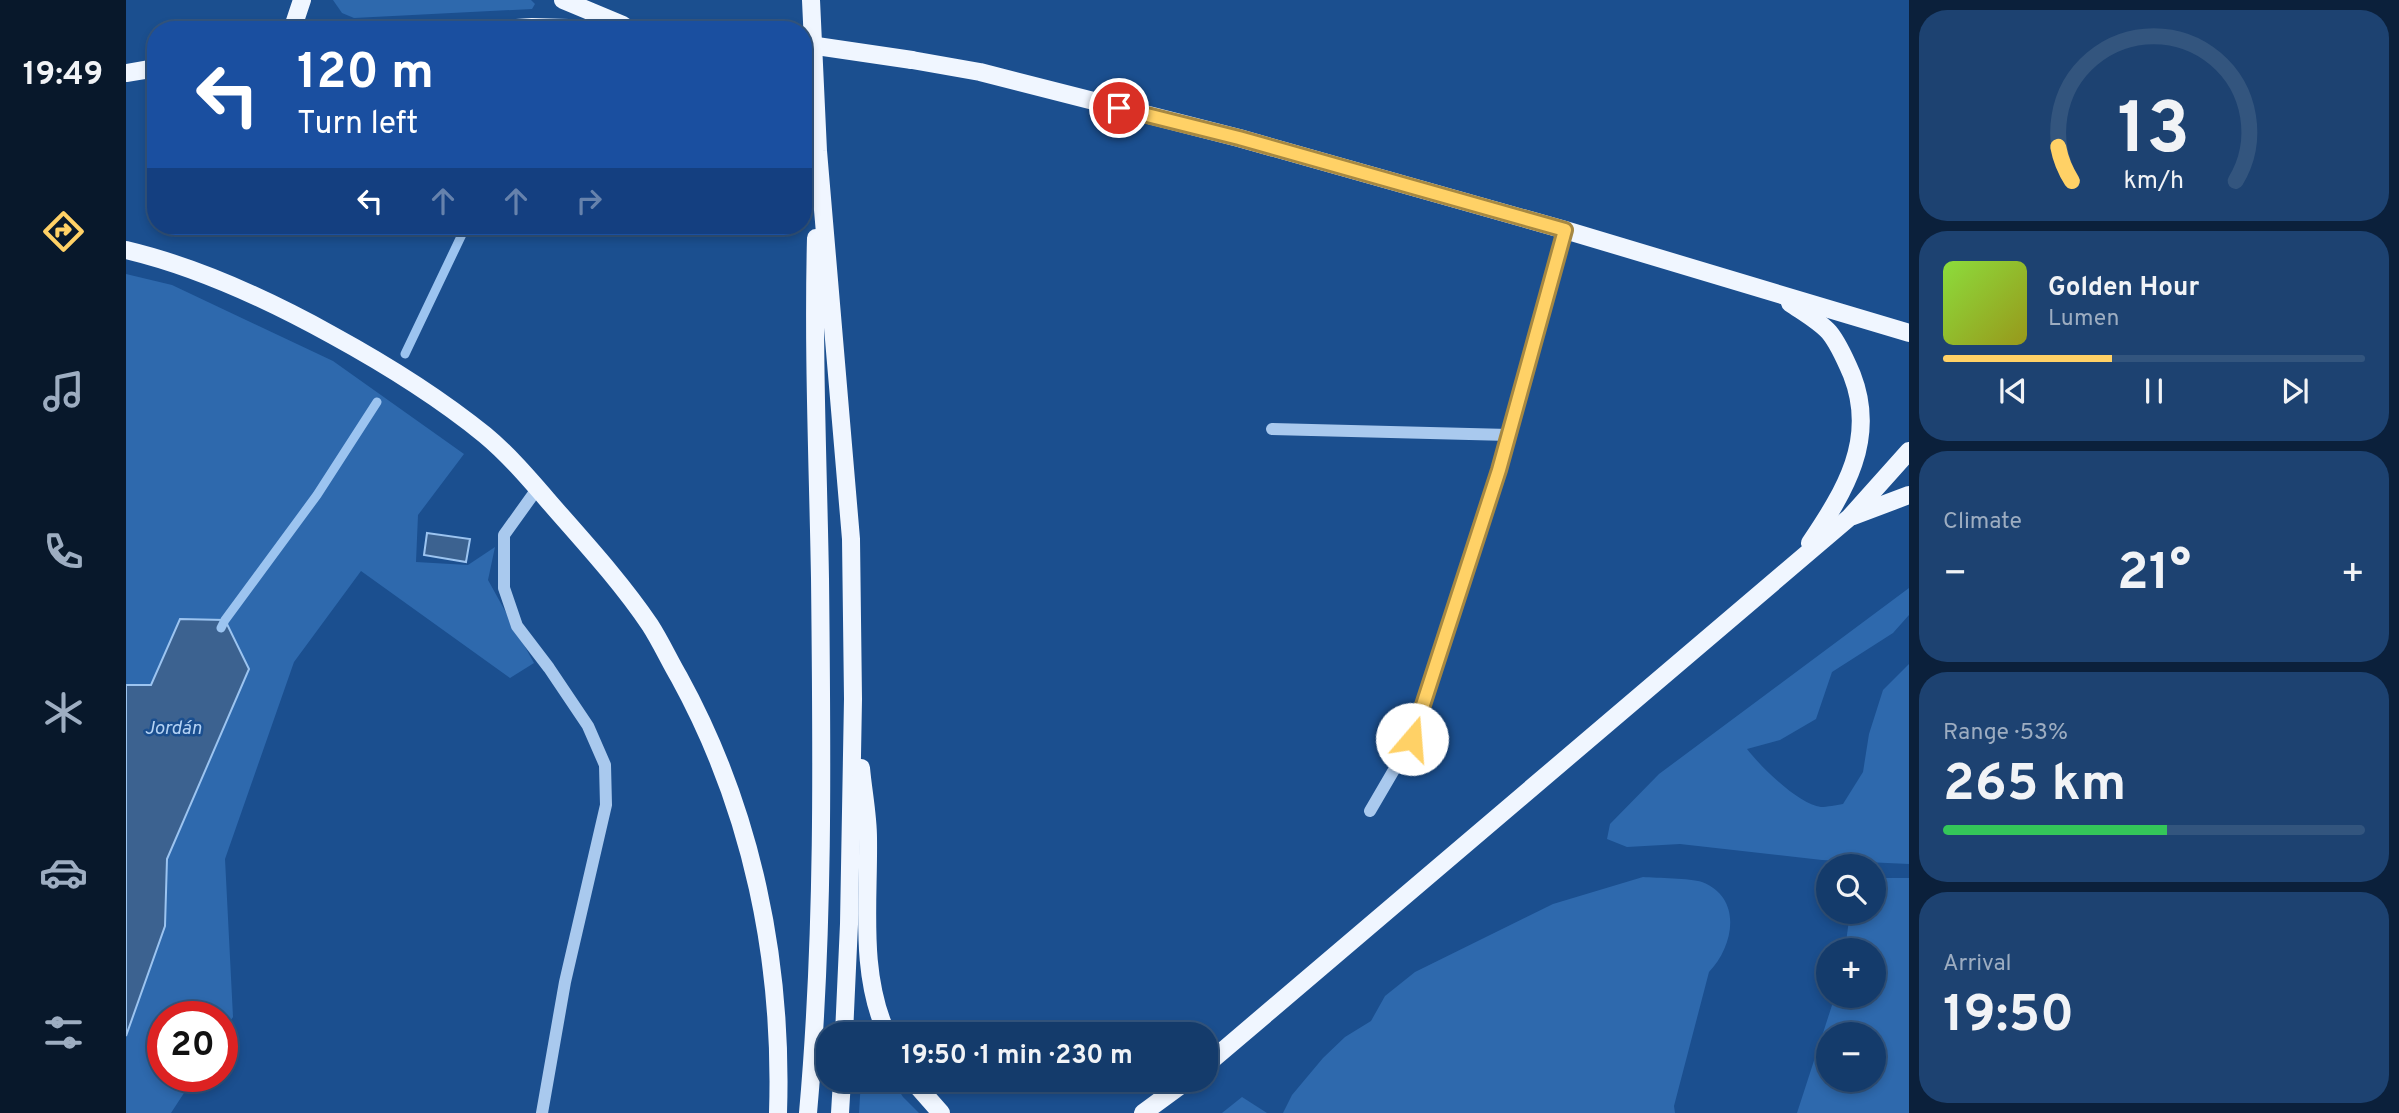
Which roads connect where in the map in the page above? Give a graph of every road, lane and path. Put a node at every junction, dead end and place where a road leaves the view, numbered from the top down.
1 (302, 0) edge
2 (563, 0) edge
3 (811, 0) edge
4 (295, 21) edge
5 (614, 21) edge
6 (812, 21) edge
7 (812, 22) edge
8 (812, 45) edge
9 (147, 70) edge
10 (126, 73) edge
11 (818, 151) junction
12 (1565, 230) junction
13 (126, 250) edge
14 (1782, 296) junction
15 (1909, 333) edge
16 (1272, 429) dead end
17 (1509, 435) junction
18 (1909, 451) edge
19 (537, 489) junction
20 (1909, 495) edge
21 (1850, 517) junction
22 (1797, 562) junction
23 (853, 699) junction
24 (1370, 811) dead end
25 (845, 1022) edge
26 (883, 1022) edge
27 (1218, 1055) edge
28 (841, 1092) edge
29 (923, 1092) edge
30 (1171, 1092) edge
31 (1175, 1092) edge
32 (542, 1113) edge
33 (778, 1113) edge
34 (808, 1113) edge
35 (840, 1113) edge
36 (941, 1113) edge
37 (1143, 1113) edge
38 (1155, 1113) edge

1 - 4 main road
2 - 5 main road
3 - 6 main road
7 - 11 main road
8 - 12 main road, bridge
9 - 10 main road
11 - 23 main road
11 - 34 main road
12 - 14 main road
12 - 17 lane
13 - 19 main road
14 - 15 main road
14 - 22 main road
16 - 17 lane
17 - 24 lane
18 - 21 main road
19 - 32 lane
19 - 33 main road
20 - 21 main road
21 - 22 main road
22 - 27 main road
23 - 25 main road
23 - 26 main road
28 - 35 main road
29 - 36 main road
30 - 37 main road
31 - 38 main road

